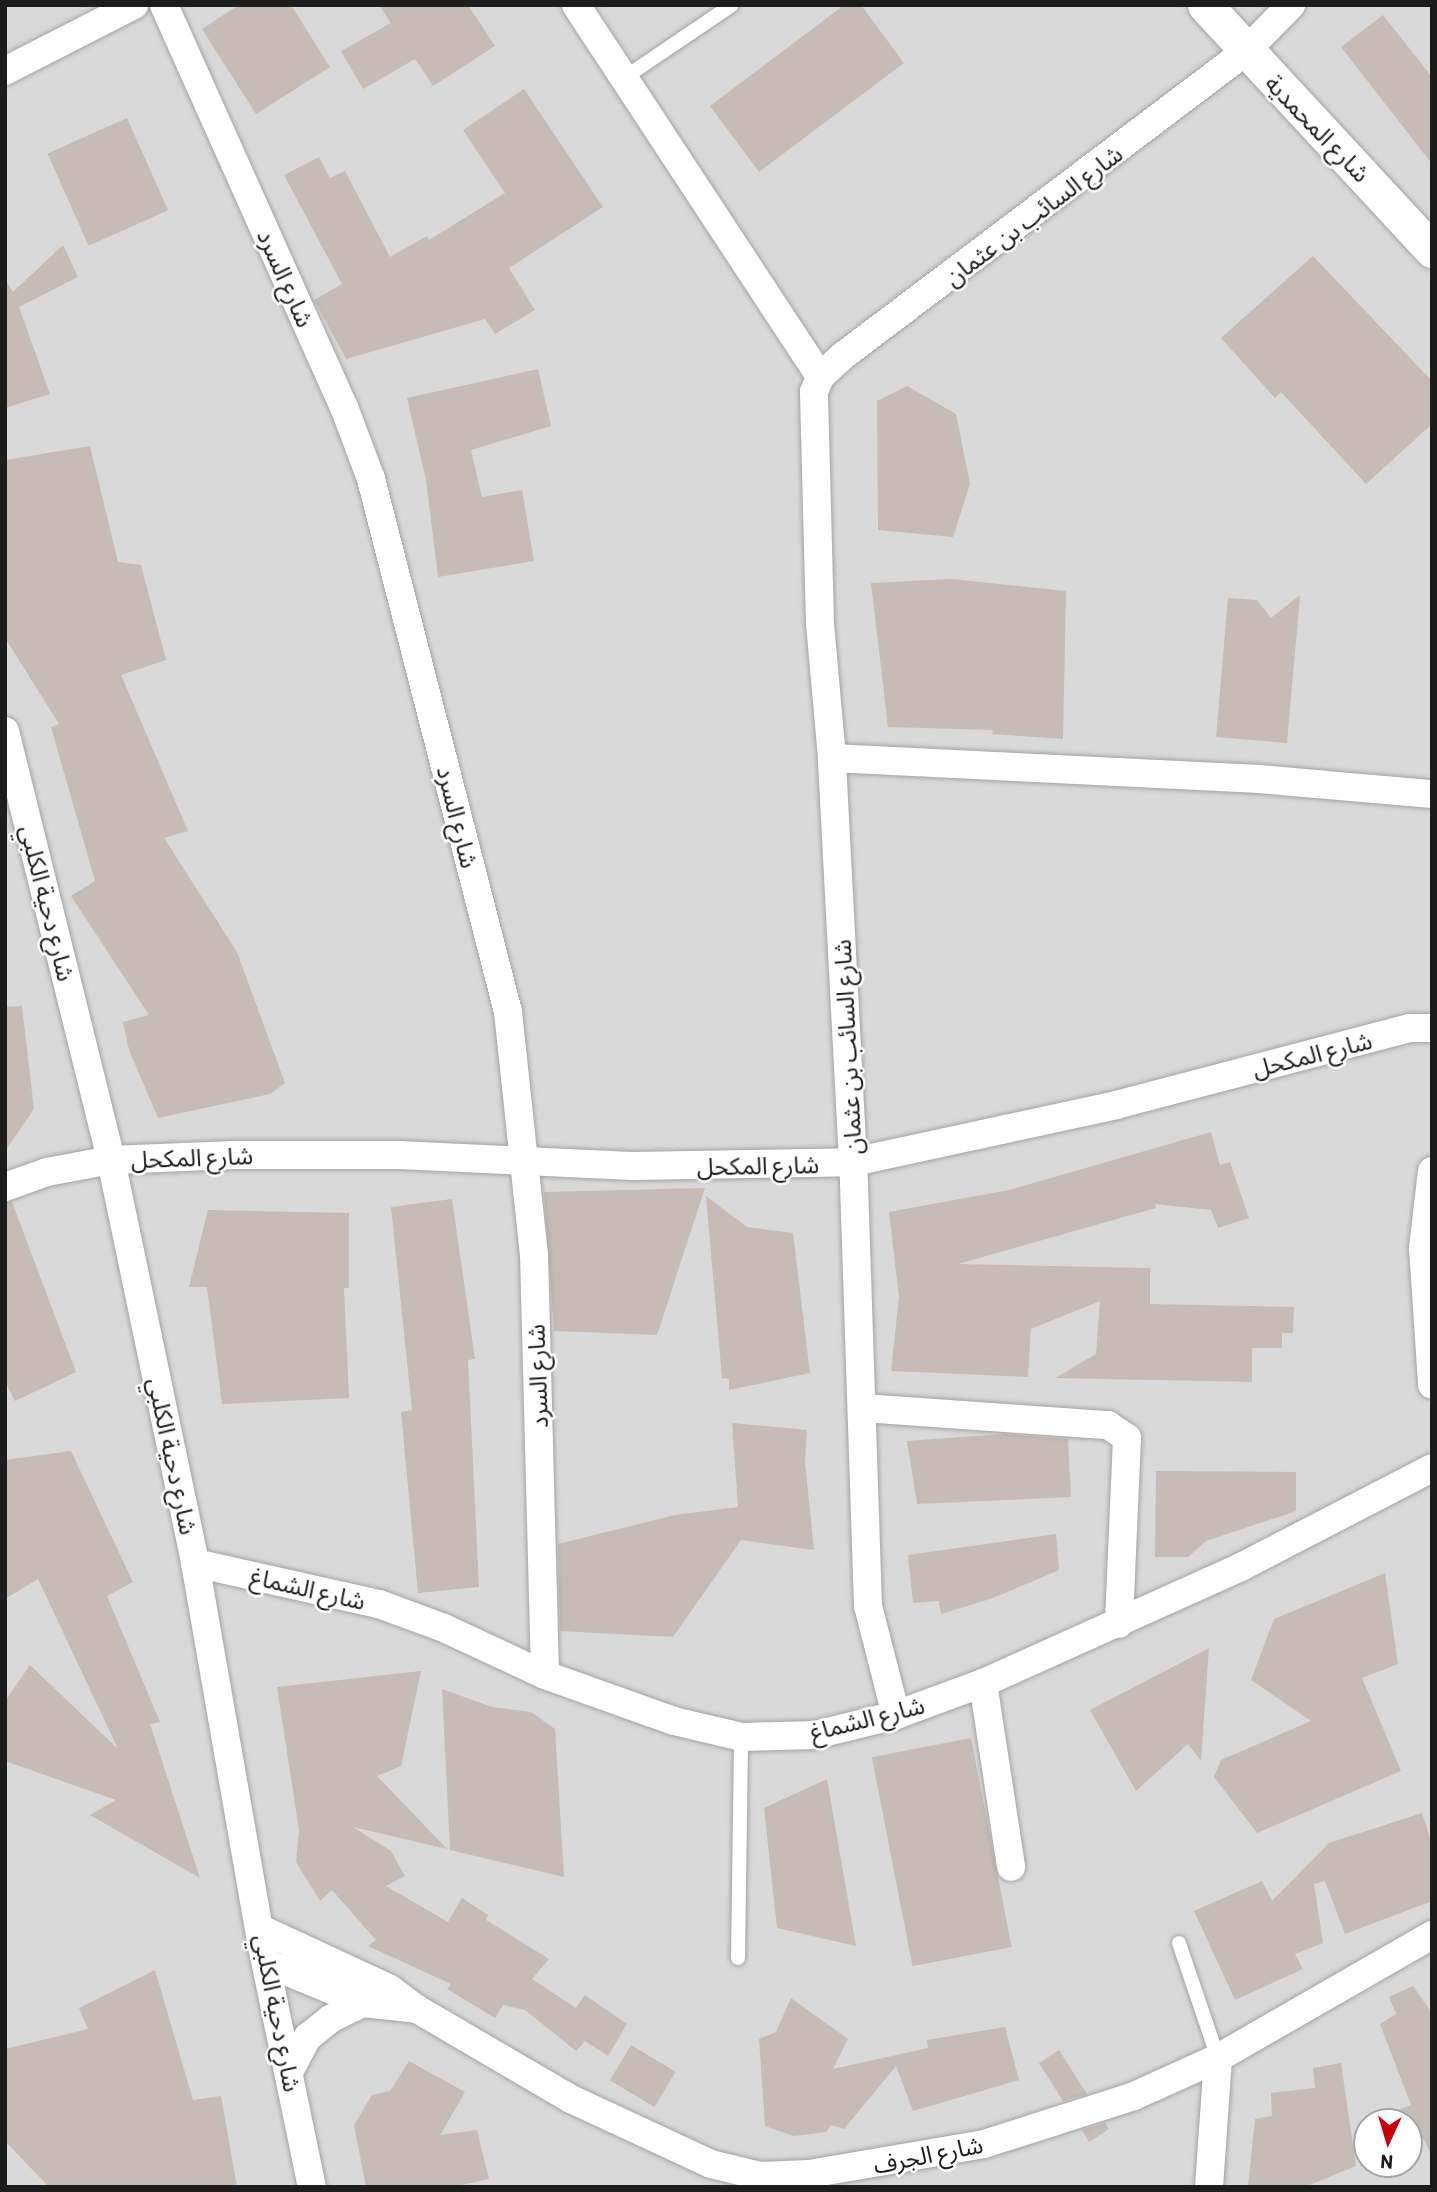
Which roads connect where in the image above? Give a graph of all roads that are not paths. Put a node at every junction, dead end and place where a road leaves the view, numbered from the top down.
1 (134, 5) edge
2 (164, 5) edge
3 (576, 5) edge
4 (732, 5) edge
5 (1205, 5) edge
6 (1291, 5) edge
7 (1245, 52) junction
8 (5, 71) edge
9 (625, 78) junction
10 (1432, 250) edge
11 (820, 377) junction
12 (5, 731) edge
13 (832, 758) junction
14 (1432, 794) edge
15 (1432, 1028) edge
16 (111, 1160) junction
17 (526, 1162) junction
18 (853, 1162) junction
19 (1432, 1171) edge
20 (5, 1187) edge
21 (1432, 1385) edge
22 (863, 1408) junction
23 (1432, 1468) edge
24 (195, 1563) junction
25 (1119, 1625) junction
26 (545, 1675) junction
27 (982, 1683) junction
28 (896, 1715) junction
29 (741, 1737) junction
30 (1012, 1867) dead end
31 (261, 1929) junction
32 (1432, 1935) edge
33 (1179, 1943) dead end
34 (738, 1958) dead end
35 (269, 1964) junction
36 (363, 2003) junction
37 (417, 2009) junction
38 (1218, 2058) junction
39 (289, 2073) junction
40 (761, 2181) edge
41 (312, 2187) edge
42 (1209, 2187) edge

1 - 8 street
2 - 17 street, شارع السرد
3 - 9 street
4 - 9 lane
5 - 7 street, شارع المحمدية
6 - 7 street, شارع السائب بن عثمان
7 - 10 street, شارع المحمدية
7 - 11 street, شارع السائب بن عثمان
9 - 11 street
11 - 13 street, شارع السائب بن عثمان
12 - 16 street, شارع دحية الكلبي
13 - 14 street
13 - 18 street, شارع السائب بن عثمان
15 - 18 street, شارع المكحل
16 - 17 street, شارع المكحل
16 - 20 street, شارع المكحل
16 - 24 street, شارع دحية الكلبي
17 - 18 street, شارع المكحل
17 - 26 street, شارع السرد
18 - 22 street, شارع السائب بن عثمان
19 - 21 street
22 - 25 street
22 - 28 street, شارع السائب بن عثمان
23 - 25 street, شارع الشماغ
24 - 26 street, شارع الشماغ
24 - 31 street, شارع دحية الكلبي
25 - 27 street, شارع الشماغ
26 - 29 street, شارع الشماغ
27 - 28 street, شارع الشماغ
27 - 30 street
28 - 29 street, شارع الشماغ
29 - 34 lane
31 - 35 street, شارع دحية الكلبي
31 - 37 street, شارع الجرف
32 - 38 street, شارع الجرف
33 - 38 lane
35 - 36 street
35 - 39 street, شارع دحية الكلبي
36 - 37 street
36 - 39 street
37 - 40 street, شارع الجرف
38 - 40 street, شارع الجرف
38 - 42 street
39 - 41 street, شارع دحية الكلبي

